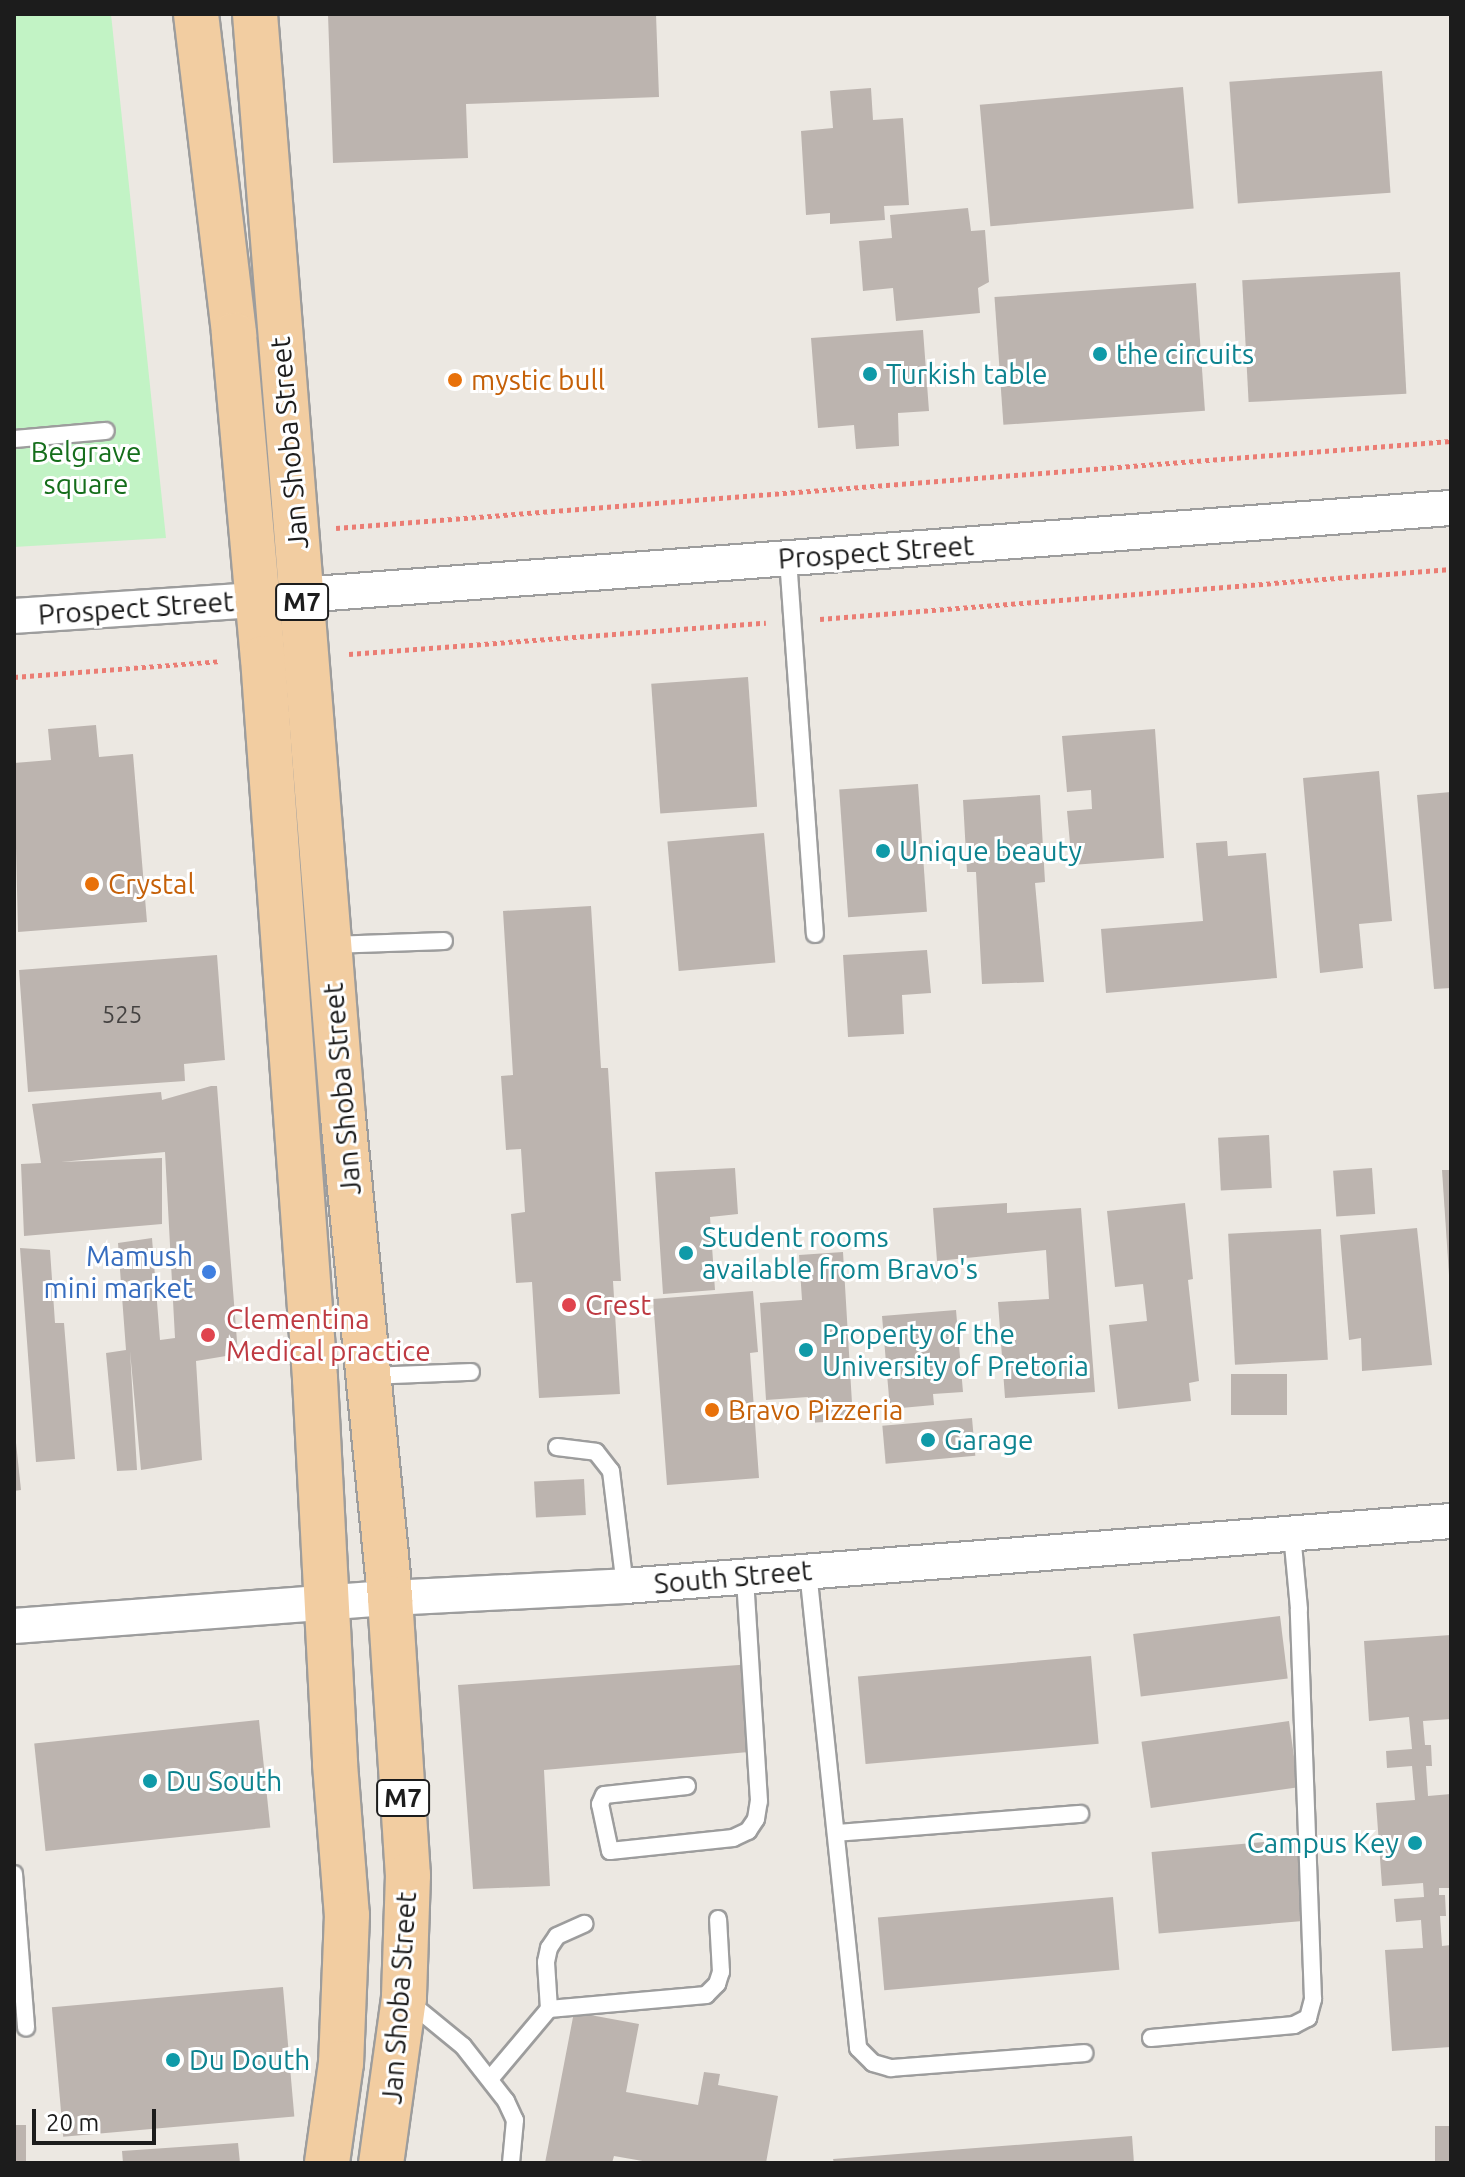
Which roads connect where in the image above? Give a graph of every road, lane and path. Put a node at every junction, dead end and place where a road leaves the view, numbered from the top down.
1 (196, 14) edge
2 (255, 14) edge
3 (106, 431) dead end
4 (14, 439) edge
5 (1451, 441) edge
6 (1451, 508) edge
7 (296, 531) junction
8 (788, 559) junction
9 (301, 595) junction
10 (257, 600) junction
11 (14, 616) edge
12 (263, 658) junction
13 (14, 677) edge
14 (815, 934) dead end
15 (444, 941) dead end
16 (329, 945) junction
17 (471, 1372) dead end
18 (370, 1376) junction
19 (557, 1447) dead end
20 (1451, 1521) edge
21 (1292, 1534) junction
22 (808, 1571) junction
23 (745, 1577) junction
24 (625, 1586) junction
25 (390, 1598) junction
26 (328, 1602) junction
27 (14, 1626) edge
28 (687, 1786) dead end
29 (1080, 1814) dead end
30 (836, 1833) junction
31 (14, 1874) edge
32 (718, 1919) dead end
33 (584, 1924) dead end
34 (404, 1998) junction
35 (549, 2009) junction
36 (26, 2028) dead end
37 (1151, 2038) dead end
38 (1084, 2053) dead end
39 (490, 2079) junction
40 (327, 2163) edge
41 (381, 2163) edge
42 (511, 2163) edge

1 - 10 main road, Jan Shoba Street / M7
2 - 7 main road, Jan Shoba Street / M7
3 - 4 lane
5 - 7 path
6 - 8 street, Prospect Street
7 - 9 main road, Jan Shoba Street / M7
8 - 9 street, Prospect Street
8 - 14 lane
9 - 16 main road, Jan Shoba Street / M7
10 - 11 street, Prospect Street
10 - 12 main road, Jan Shoba Street / M7
12 - 13 path
12 - 26 main road, Jan Shoba Street / M7
15 - 16 lane
16 - 18 main road, Jan Shoba Street / M7
17 - 18 lane
18 - 25 main road, Jan Shoba Street / M7
19 - 24 lane
20 - 21 street, South Street
21 - 22 street, South Street
21 - 37 lane
22 - 23 street, South Street
22 - 30 lane
23 - 24 street, South Street
23 - 28 lane
24 - 25 street, South Street
25 - 26 street, South Street
25 - 34 main road, Jan Shoba Street / M7
26 - 27 street, South Street
26 - 40 main road, Jan Shoba Street / M7
29 - 30 lane
30 - 38 lane
31 - 36 lane
32 - 35 lane
33 - 35 lane
34 - 39 lane
34 - 41 main road, Jan Shoba Street / M7
35 - 39 lane
39 - 42 lane

